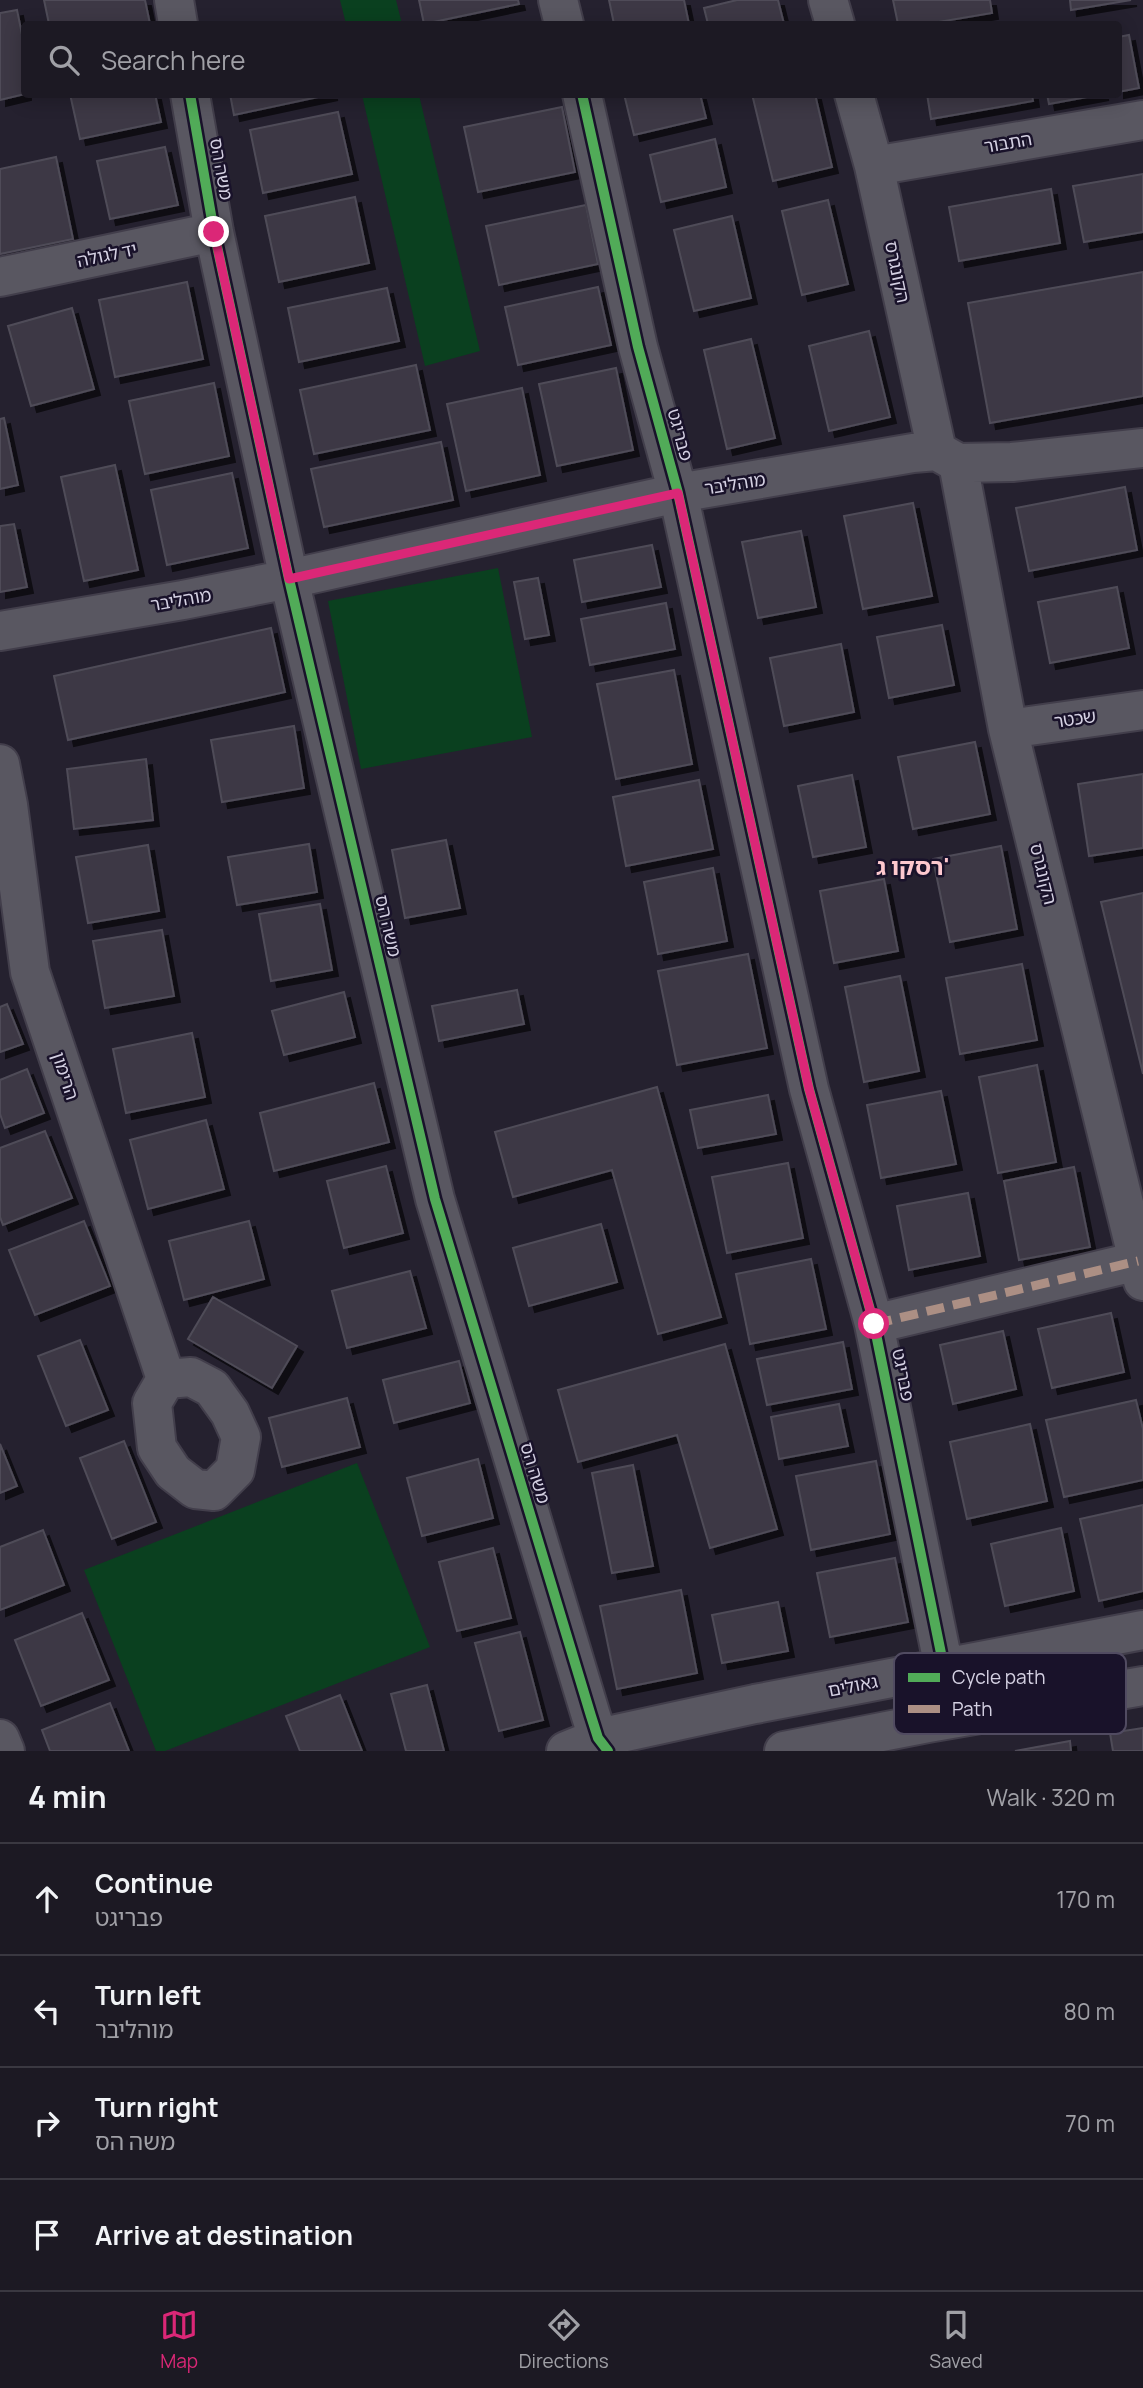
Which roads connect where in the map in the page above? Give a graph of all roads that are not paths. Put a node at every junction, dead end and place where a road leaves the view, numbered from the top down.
1 (174, 0) edge
2 (558, 0) edge
3 (828, 0) edge
4 (178, 21) edge
5 (563, 21) edge
6 (834, 21) edge
7 (191, 98) edge
8 (583, 98) edge
9 (855, 98) edge
10 (1143, 120) edge
11 (874, 166) junction
12 (214, 232) junction
13 (0, 277) edge
14 (1143, 448) edge
15 (947, 457) junction
16 (678, 493) junction
17 (289, 579) junction
18 (0, 631) edge
19 (1143, 709) edge
20 (1008, 729) junction
21 (0, 764) edge
22 (15, 975) edge
23 (1139, 1256) edge
24 (874, 1324) junction
25 (166, 1379) dead end
26 (1143, 1629) edge
27 (941, 1653) edge
28 (1021, 1653) edge
29 (894, 1678) edge
30 (894, 1730) edge
31 (0, 1739) edge
32 (590, 1747) edge
33 (5, 1751) edge
34 (784, 1751) edge

1 - 4 street
2 - 5 street
3 - 6 street
7 - 12 street, משה הס
8 - 16 street, פבריגט
9 - 11 street, הקונגרס
10 - 11 street, התבור
11 - 15 street, הקונגרס
12 - 13 street, יד לגולה
12 - 17 street, משה הס
14 - 15 street, מוהליבר
15 - 16 street, מוהליבר
15 - 20 street, הקונגרס
16 - 17 street, מוהליבר
16 - 24 street, פבריגט
17 - 18 street, מוהליבר
17 - 32 street, משה הס
19 - 20 street, שכטר
20 - 23 street, הקונגרס
21 - 22 street, הרימון
22 - 25 street, הרימון
23 - 24 street
24 - 27 street, פבריגט
26 - 28 street, גאולים
29 - 32 street, גאולים
30 - 34 street
31 - 33 street

